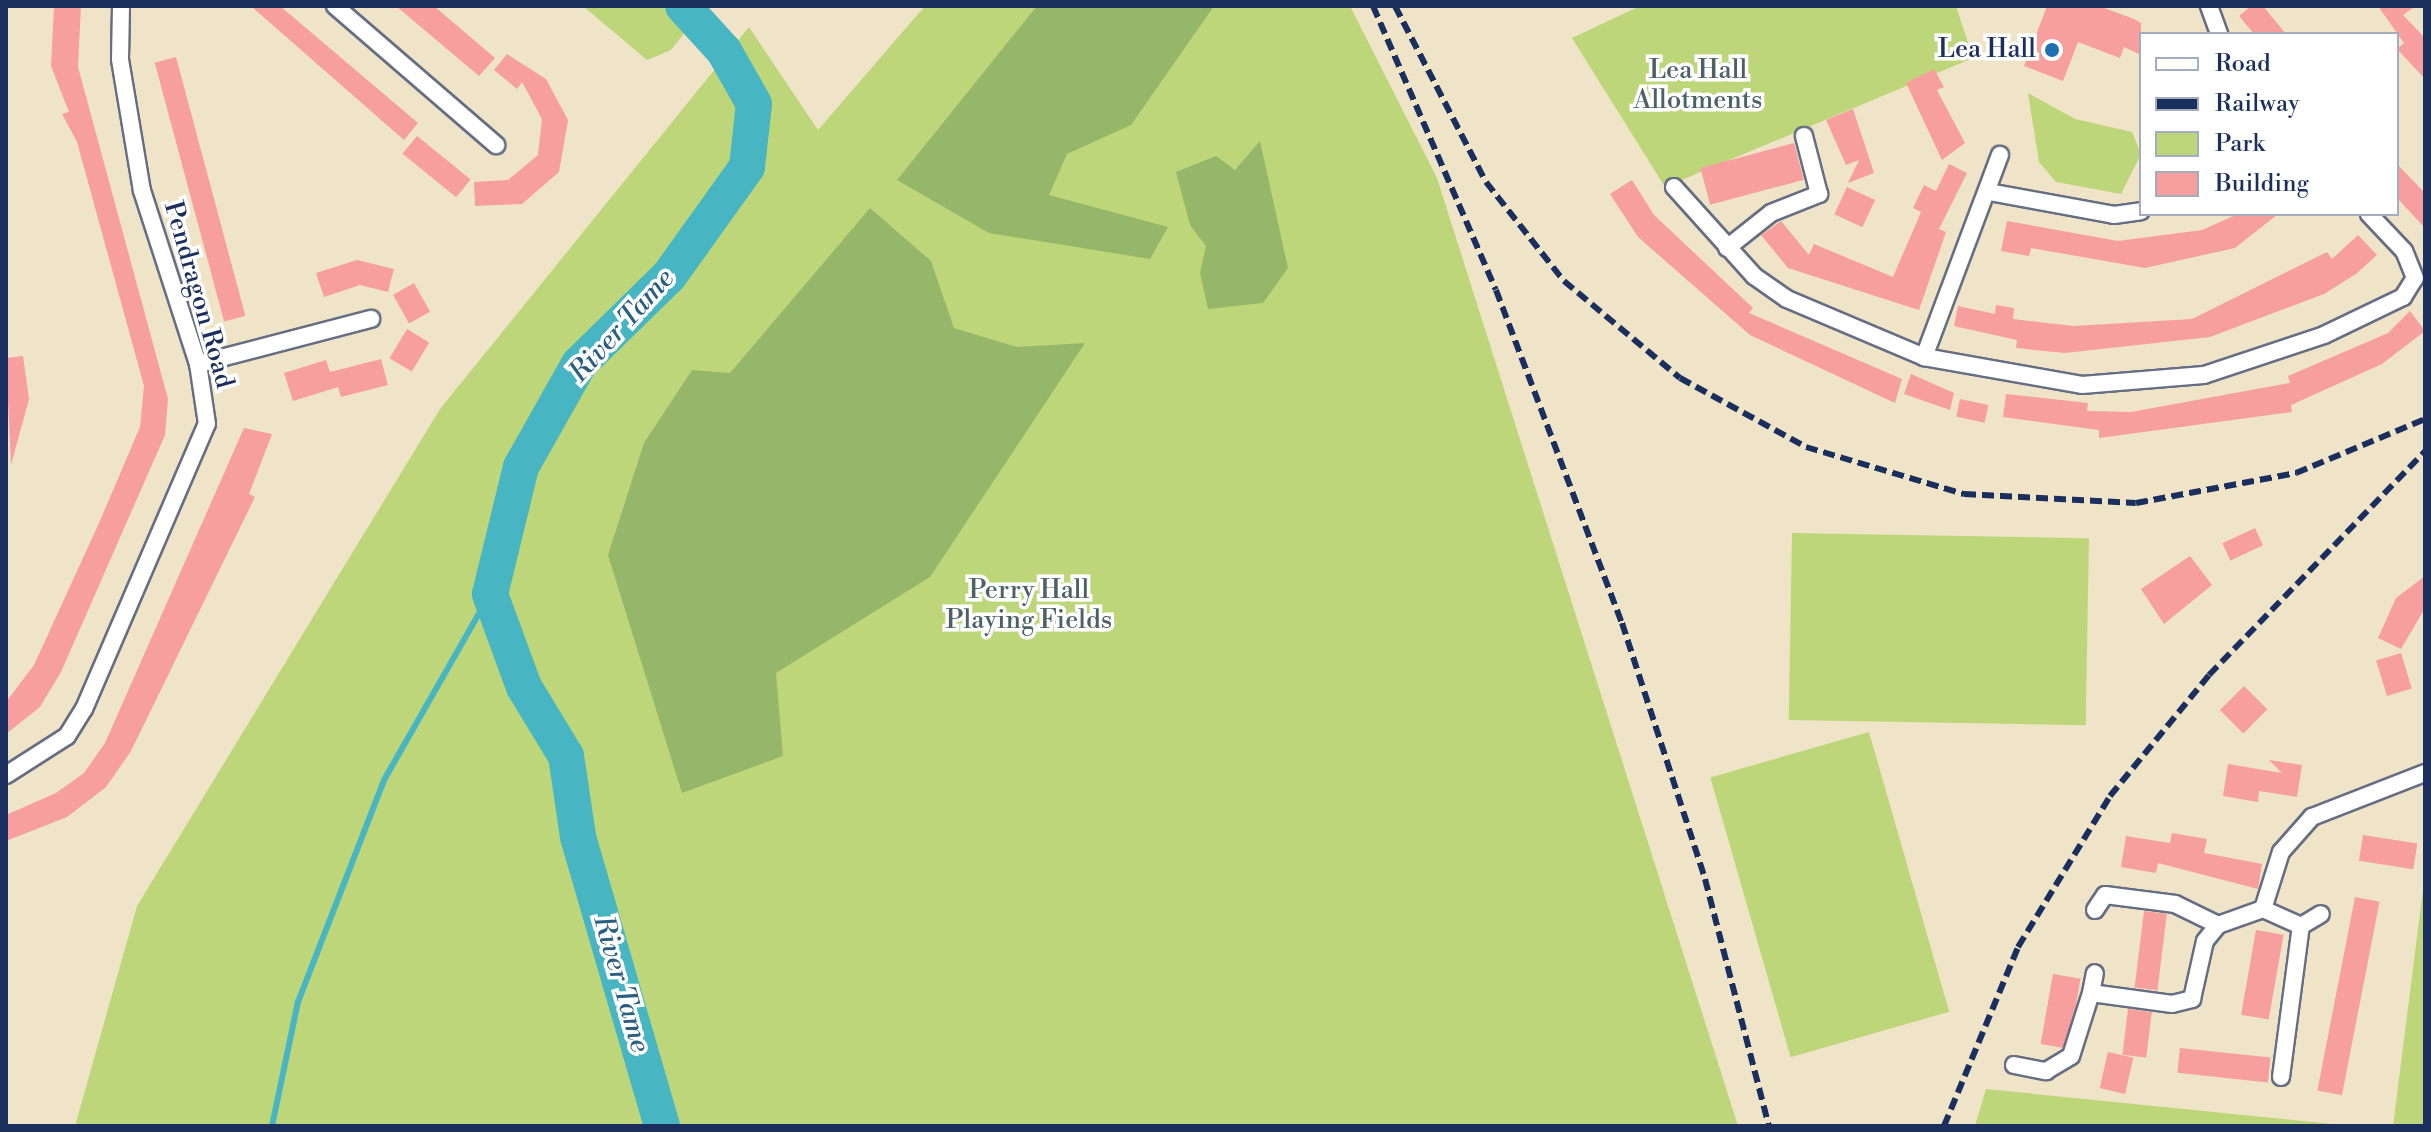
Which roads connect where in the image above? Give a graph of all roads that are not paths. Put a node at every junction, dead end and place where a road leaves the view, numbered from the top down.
1 (121, 6) edge
2 (335, 6) edge
3 (2209, 6) edge
4 (2218, 32) edge
5 (1804, 136) dead end
6 (496, 145) dead end
7 (2000, 155) dead end
8 (1674, 187) dead end
9 (1989, 192) junction
10 (2139, 211) edge
11 (2371, 216) edge
12 (1727, 248) junction
13 (371, 319) dead end
14 (1924, 357) junction
15 (198, 364) junction
16 (2425, 773) edge
17 (6, 775) edge
18 (2263, 909) junction
19 (2095, 910) dead end
20 (2321, 914) dead end
21 (2218, 925) junction
22 (2301, 926) junction
23 (2095, 973) dead end
24 (2091, 993) junction
25 (2014, 1065) dead end
26 (2281, 1077) dead end

1 - 15 street, Pendragon Road
2 - 6 street
3 - 4 street
5 - 12 street
7 - 9 street
8 - 12 street
9 - 10 street
9 - 14 street
11 - 14 street
12 - 14 street
13 - 15 street
15 - 17 street, Pendragon Road
16 - 18 street
18 - 21 street
18 - 22 street
19 - 21 street
20 - 22 street
21 - 24 street
22 - 26 street
23 - 24 street
24 - 25 street

